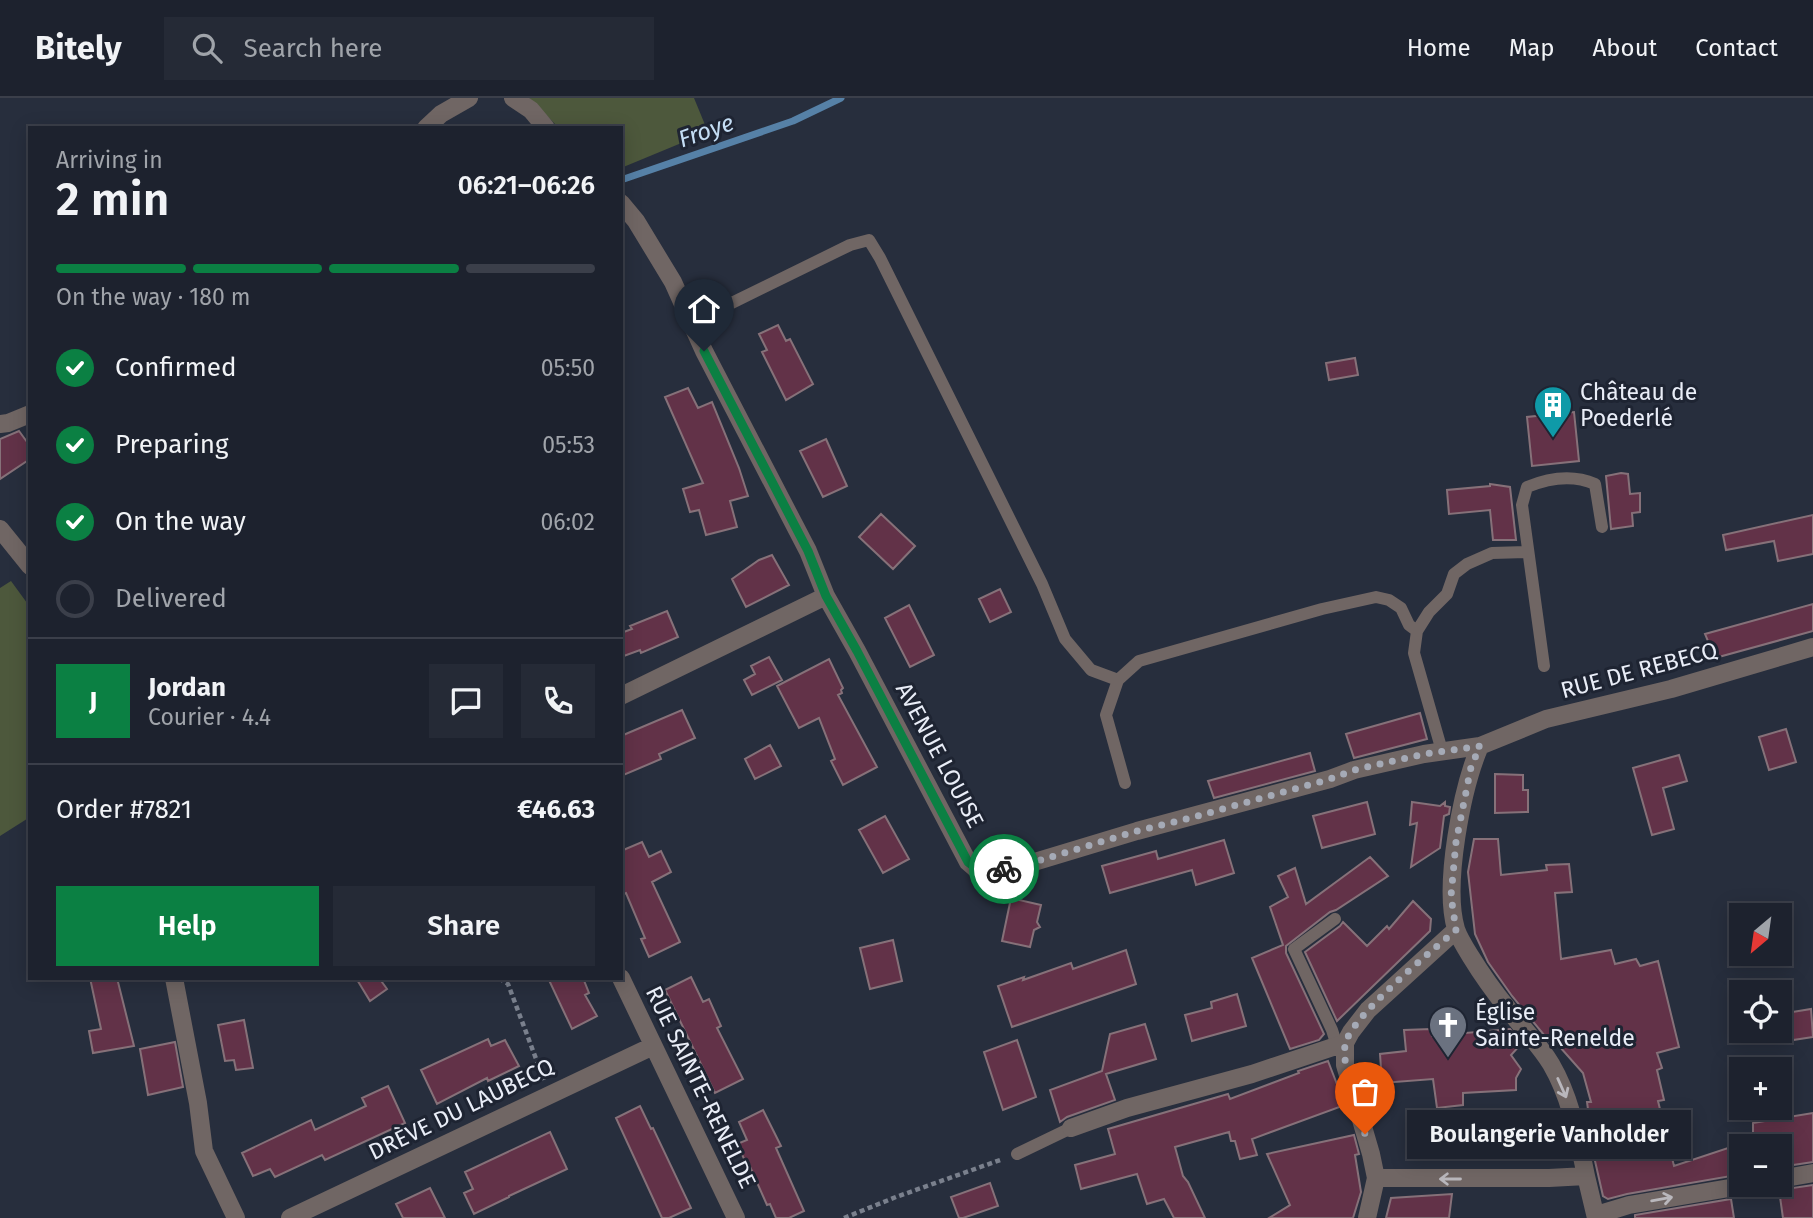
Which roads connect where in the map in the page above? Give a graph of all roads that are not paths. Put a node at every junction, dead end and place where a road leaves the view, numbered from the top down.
1 (469, 98) edge
2 (513, 98) edge
3 (428, 126) edge
4 (544, 126) edge
5 (623, 205) edge
6 (691, 323) junction
7 (28, 415) edge
8 (0, 424) edge
9 (1602, 527) dead end
10 (0, 529) edge
11 (1528, 552) junction
12 (28, 564) edge
13 (826, 596) junction
14 (1417, 631) junction
15 (1813, 647) edge
16 (1544, 666) dead end
17 (1118, 680) junction
18 (623, 695) edge
19 (1480, 746) junction
20 (1442, 751) junction
21 (1125, 783) dead end
22 (1335, 919) dead end
23 (1456, 930) junction
24 (174, 980) edge
25 (622, 980) edge
26 (1341, 1044) junction
27 (653, 1046) junction
28 (1071, 1128) joint
29 (1017, 1154) road end
30 (1813, 1173) edge
31 (1586, 1175) junction
32 (1792, 1177) edge
33 (1376, 1178) junction
34 (1729, 1188) edge
35 (1596, 1217) edge
36 (236, 1218) edge
37 (290, 1218) edge
38 (736, 1218) edge
39 (1367, 1218) edge

1 - 3 street
2 - 4 street
5 - 6 street, AVENUE LOUISE
6 - 13 street, AVENUE LOUISE
6 - 17 lane
7 - 8 street
9 - 11 lane
10 - 12 street
11 - 14 lane
11 - 16 lane
13 - 18 street
13 - 20 street, AVENUE LOUISE
14 - 17 lane
14 - 20 lane
15 - 19 street, RUE DE REBECQ
17 - 21 lane
19 - 20 street, AVENUE LOUISE
19 - 23 street
22 - 26 lane
23 - 26 street
23 -> 31 street
24 - 36 street
25 - 27 street, RUE SAINTE-RENELDE
26 - 28 street
26 - 33 street
27 - 37 street, DRÈVE DU LAUBECQ
27 - 38 street, RUE SAINTE-RENELDE
28 - 29 lane
30 - 32 street
31 -> 33 street
31 - 35 street
33 - 39 street
35 -> 34 street

